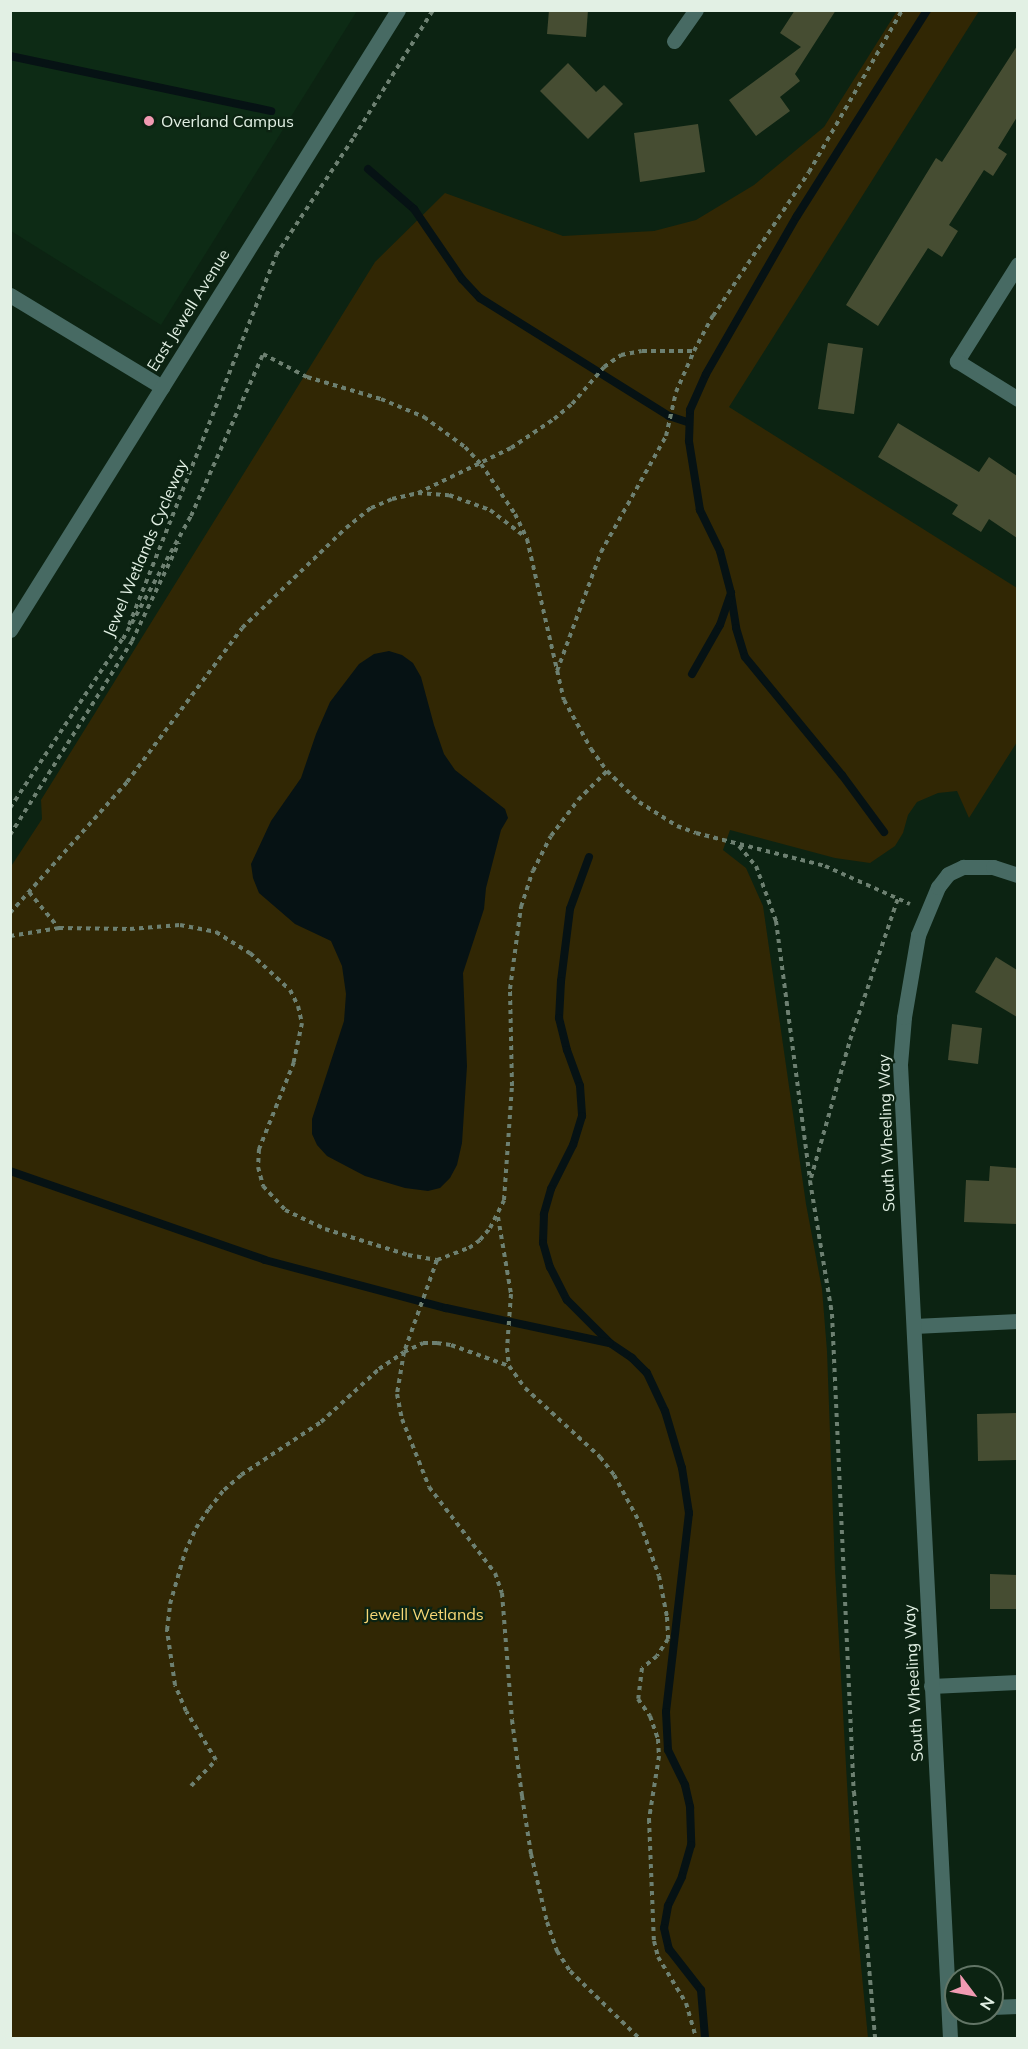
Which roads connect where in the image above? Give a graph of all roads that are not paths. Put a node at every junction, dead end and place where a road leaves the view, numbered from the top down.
1 (398, 10) edge
2 (696, 10) edge
3 (674, 41) dead end
4 (1017, 264) edge
5 (10, 295) edge
6 (162, 387) junction
7 (1017, 399) edge
8 (10, 630) edge
9 (1017, 875) edge
10 (1017, 1321) edge
11 (914, 1326) junction
12 (1017, 1682) edge
13 (931, 1686) junction
14 (949, 1965) edge

1 - 6 street, East Jewell Avenue
2 - 3 street
4 - 7 street
5 - 6 street
6 - 8 street, East Jewell Avenue
9 - 11 street, South Wheeling Way
10 - 11 street
11 - 13 street, South Wheeling Way
12 - 13 street
13 - 14 street, South Wheeling Way

